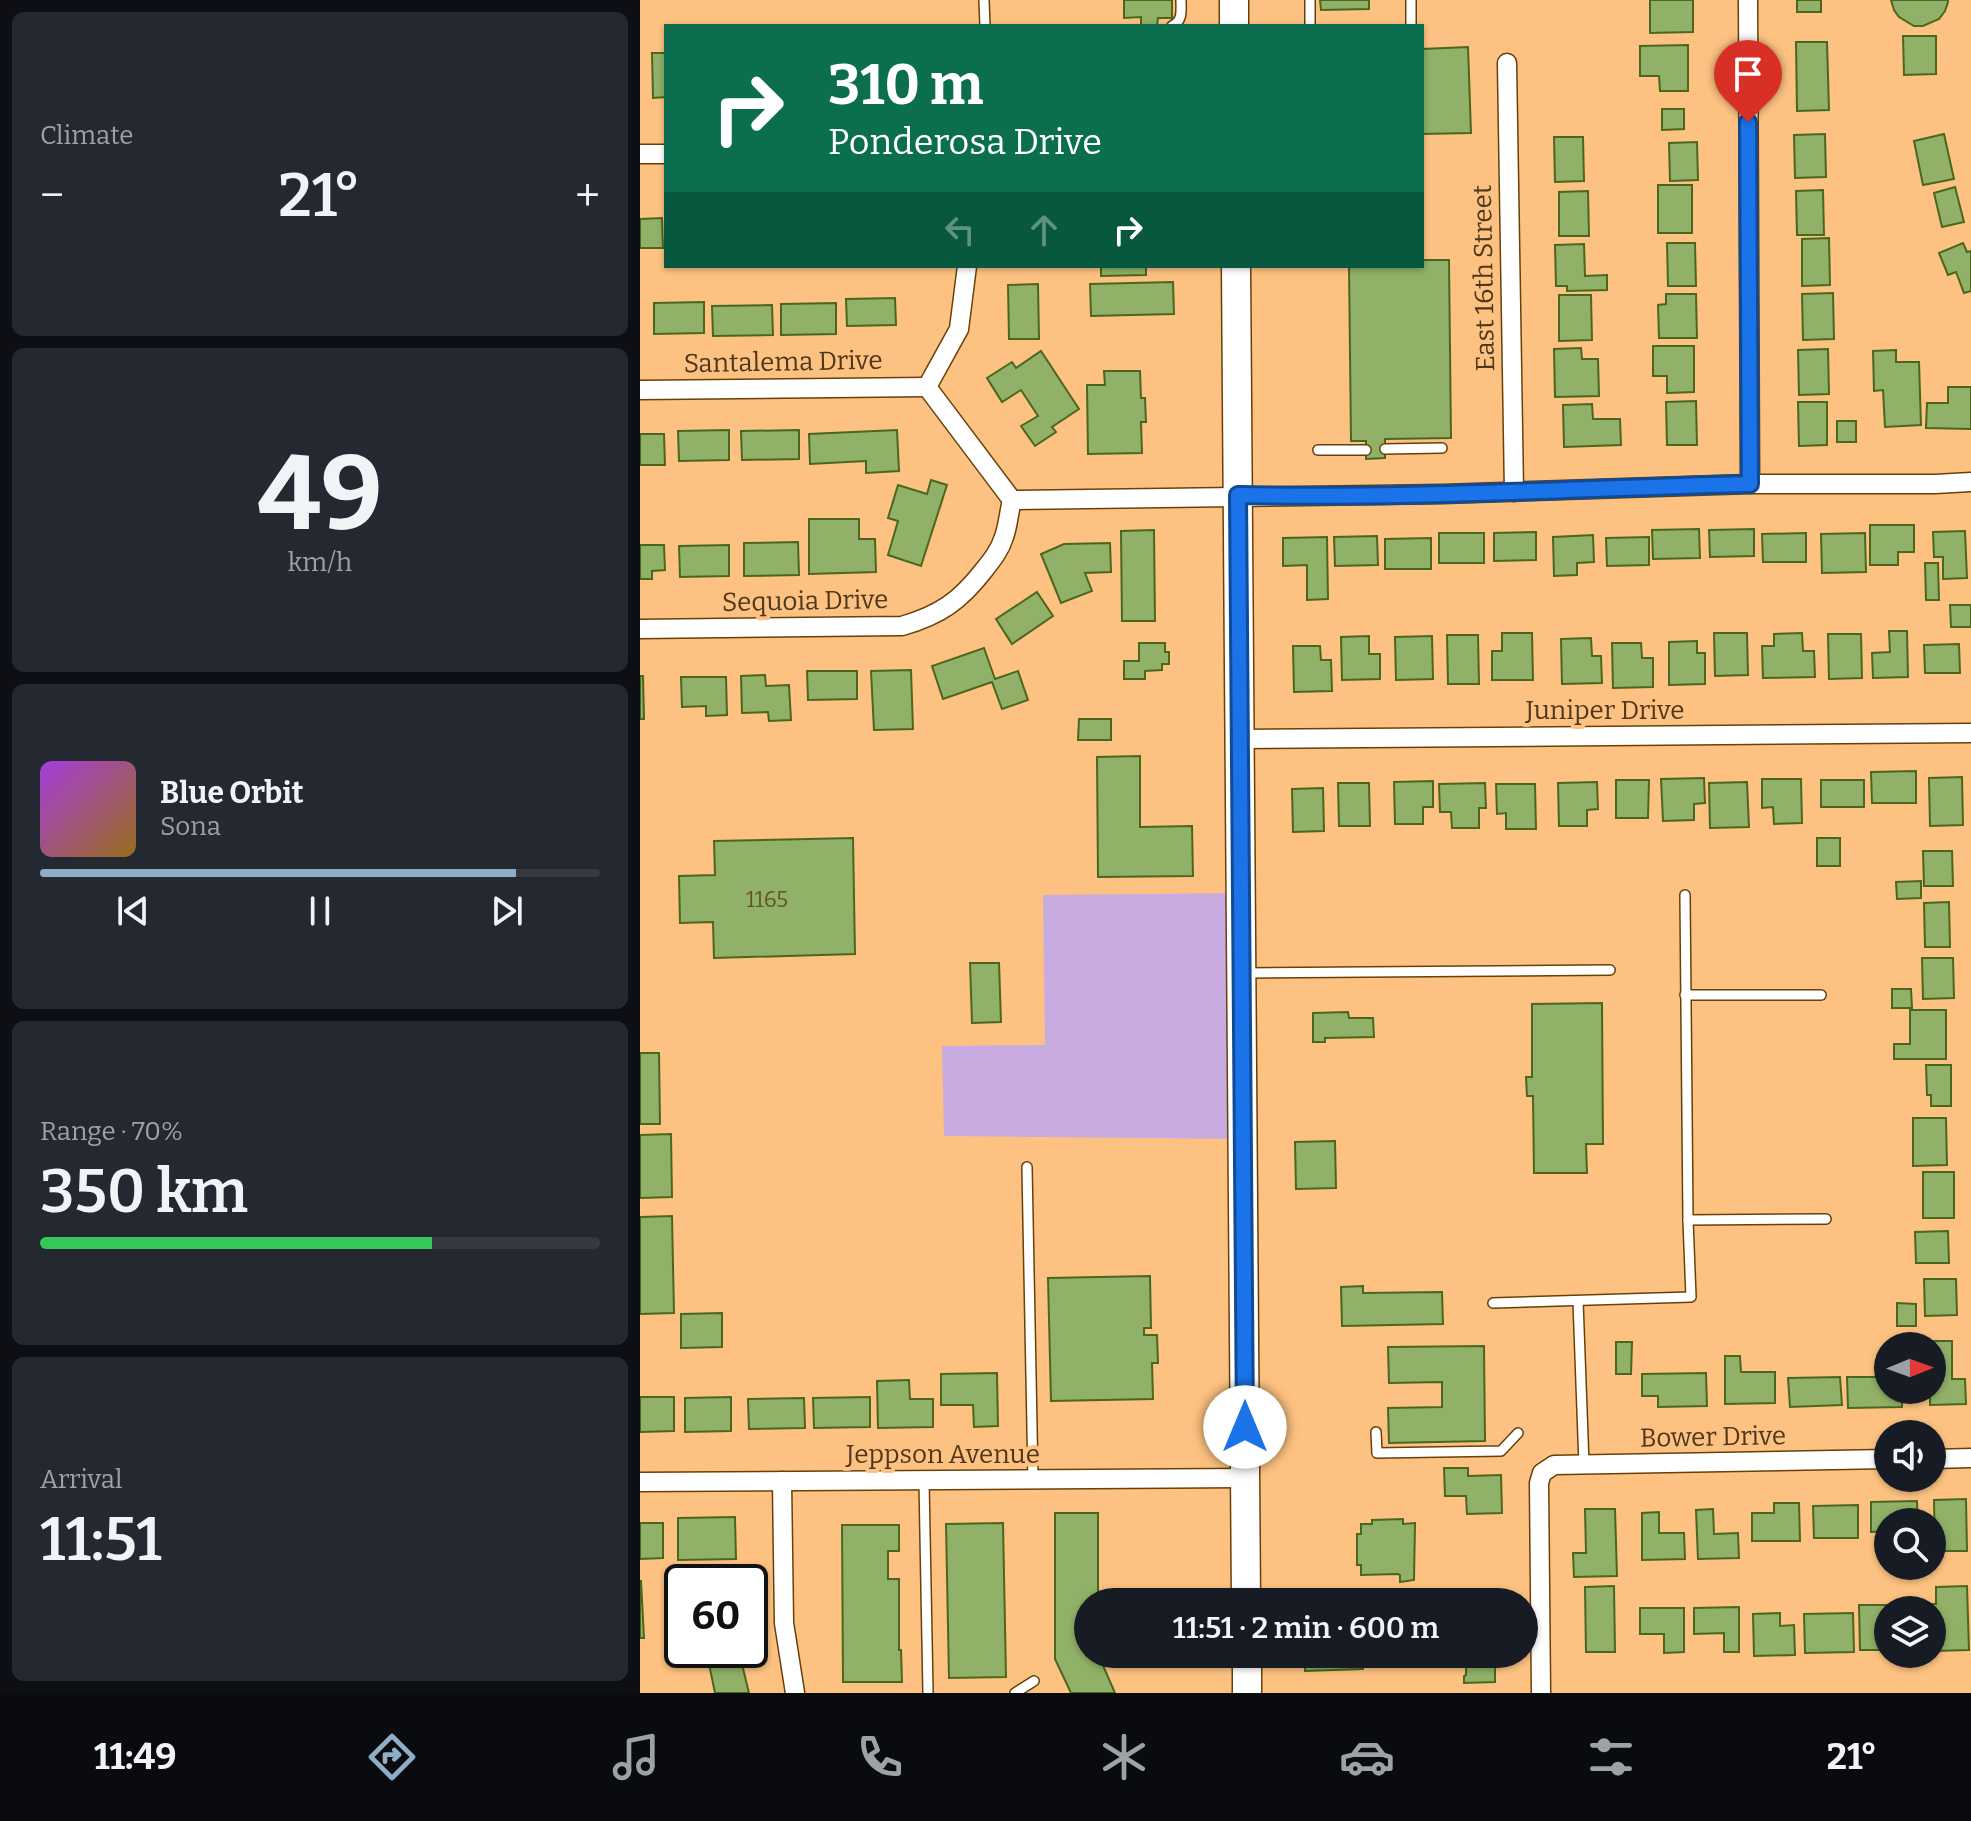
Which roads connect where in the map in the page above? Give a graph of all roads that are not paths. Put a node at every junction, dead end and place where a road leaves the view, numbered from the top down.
1 (984, 0) edge
2 (1181, 0) edge
3 (1234, 0) edge
4 (1310, 0) edge
5 (1411, 0) edge
6 (1748, 0) edge
7 (985, 24) edge
8 (1176, 24) edge
9 (1234, 24) edge
10 (1310, 24) edge
11 (1411, 24) edge
12 (1507, 63) dead end
13 (640, 154) edge
14 (664, 154) edge
15 (967, 268) edge
16 (1236, 268) edge
17 (927, 387) junction
18 (640, 390) edge
19 (1442, 448) dead end
20 (1385, 449) dead end
21 (1318, 450) dead end
22 (1366, 450) dead end
23 (1971, 482) edge
24 (1750, 484) junction
25 (1514, 492) junction
26 (1238, 495) junction
27 (1012, 500) junction
28 (640, 629) edge
29 (1971, 733) edge
30 (1240, 739) junction
31 (1685, 895) dead end
32 (1610, 970) dead end
33 (1243, 973) junction
34 (1685, 995) junction
35 (1821, 995) dead end
36 (1027, 1167) dead end
37 (1826, 1219) dead end
38 (1688, 1220) junction
39 (1578, 1301) junction
40 (1493, 1303) dead end
41 (1376, 1432) dead end
42 (1518, 1433) dead end
43 (1971, 1458) edge
44 (1874, 1459) edge
45 (1946, 1459) edge
46 (1584, 1465) junction
47 (1245, 1478) junction
48 (1033, 1480) junction
49 (782, 1481) junction
50 (924, 1481) junction
51 (640, 1482) edge
52 (1246, 1588) edge
53 (1247, 1668) edge
54 (1034, 1681) dead end
55 (795, 1693) edge
56 (928, 1693) edge
57 (1015, 1693) edge
58 (1247, 1693) edge
59 (1541, 1693) edge

1 - 7 lane
2 - 8 lane
3 - 9 main road
4 - 10 lane
5 - 11 lane
6 - 24 street
12 - 25 street, East 16th Street
13 - 14 street
15 - 17 street
16 - 26 main road
17 - 18 street, Santalema Drive
17 - 27 street
19 - 20 lane
21 - 22 lane
23 - 24 street
24 - 25 street
25 - 26 street
26 - 27 street
26 - 30 main road
27 - 28 street, Sequoia Drive
29 - 30 street, Juniper Drive
30 - 33 main road
31 - 34 lane
32 - 33 lane
33 - 47 main road
34 - 35 lane
34 - 38 lane
36 - 48 lane
37 - 38 lane
38 - 39 lane
39 - 40 lane
39 - 46 lane
41 - 42 lane
43 - 45 street
44 - 46 street, Bower Drive
46 - 59 street, Bower Drive
47 - 48 street, Jeppson Avenue
47 - 52 main road
48 - 50 street, Jeppson Avenue
49 - 50 street, Jeppson Avenue
49 - 51 street, Jeppson Avenue
49 - 55 street
50 - 56 lane
53 - 58 main road
54 - 57 lane

